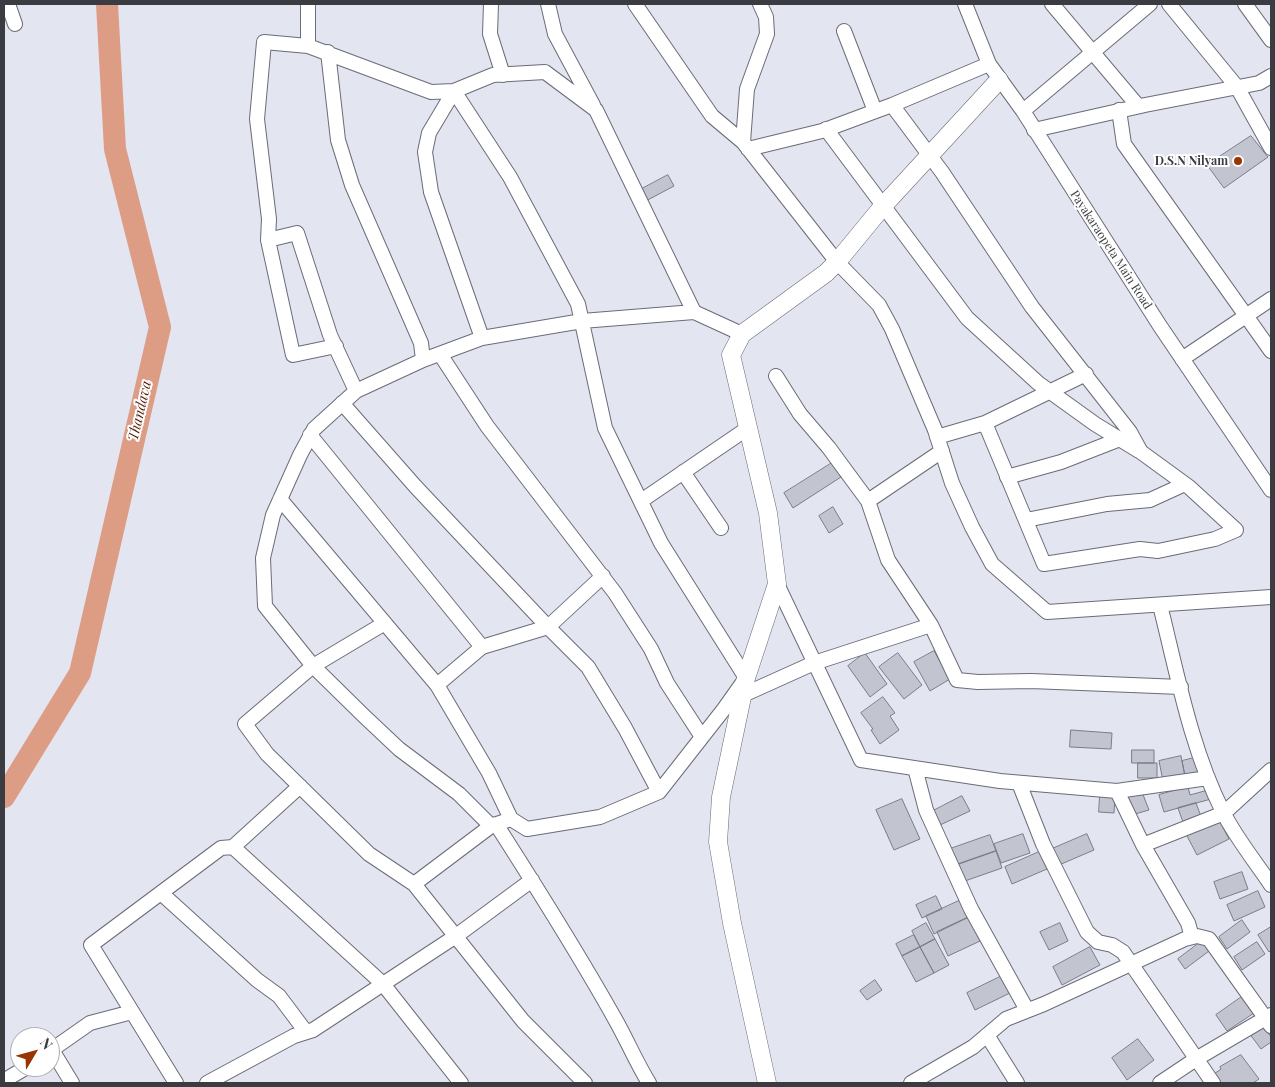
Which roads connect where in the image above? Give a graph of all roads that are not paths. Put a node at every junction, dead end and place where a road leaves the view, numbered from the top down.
1 (8, 4) edge
2 (308, 4) edge
3 (491, 4) edge
4 (548, 4) edge
5 (635, 4) edge
6 (760, 4) edge
7 (965, 4) edge
8 (1052, 4) edge
9 (1150, 4) edge
10 (1169, 4) edge
11 (1245, 4) edge
12 (15, 24) dead end
13 (844, 31) dead end
14 (1271, 40) edge
15 (308, 46) junction
16 (1092, 51) junction
17 (328, 52) junction
18 (989, 64) junction
19 (503, 75) junction
20 (1271, 76) edge
21 (999, 80) junction
22 (1237, 87) junction
23 (454, 91) junction
24 (892, 105) junction
25 (1138, 106) junction
26 (596, 110) junction
27 (875, 110) junction
28 (1120, 110) junction
29 (1023, 111) junction
30 (826, 129) junction
31 (1034, 130) junction
32 (745, 146) junction
33 (1271, 148) edge
34 (929, 155) junction
35 (883, 206) junction
36 (268, 240) junction
37 (837, 262) junction
38 (1271, 299) edge
39 (694, 312) junction
40 (1246, 316) junction
41 (582, 321) junction
42 (742, 334) junction
43 (482, 338) junction
44 (336, 346) junction
45 (1271, 351) edge
46 (440, 354) junction
47 (1182, 359) junction
48 (423, 360) junction
49 (1086, 374) junction
50 (776, 376) dead end
51 (356, 391) junction
52 (1050, 391) junction
53 (342, 404) junction
54 (985, 423) junction
55 (748, 428) junction
56 (310, 435) junction
57 (937, 437) junction
58 (1120, 439) junction
59 (942, 451) junction
60 (1141, 452) junction
61 (683, 472) junction
62 (1007, 477) junction
63 (1185, 484) junction
64 (1271, 490) edge
65 (280, 499) junction
66 (640, 501) junction
67 (868, 502) junction
68 (1026, 520) junction
69 (720, 528) dead end
70 (603, 576) junction
71 (777, 584) junction
72 (1271, 597) edge
73 (1160, 605) junction
74 (385, 623) junction
75 (931, 625) junction
76 (548, 627) junction
77 (482, 647) junction
78 (814, 663) junction
79 (313, 666) junction
80 (437, 685) junction
81 (745, 686) junction
82 (1181, 687) junction
83 (702, 737) junction
84 (914, 768) junction
85 (1271, 770) edge
86 (1208, 778) junction
87 (1019, 783) junction
88 (300, 786) junction
89 (1117, 791) junction
90 (659, 792) junction
91 (1224, 813) junction
92 (511, 819) junction
93 (493, 825) junction
94 (1143, 845) junction
95 (233, 847) junction
96 (532, 880) junction
97 (414, 884) junction
98 (1271, 885) edge
99 (160, 893) junction
100 (456, 936) junction
101 (1192, 937) junction
102 (1130, 963) junction
103 (383, 984) junction
104 (1027, 1010) junction
105 (132, 1012) junction
106 (1270, 1020) edge
107 (306, 1032) junction
108 (987, 1035) junction
109 (60, 1045) edge
110 (1196, 1059) junction
111 (60, 1065) edge
112 (918, 1082) edge
113 (72, 1083) edge
114 (176, 1083) edge
115 (207, 1083) edge
116 (461, 1083) edge
117 (584, 1083) edge
118 (648, 1083) edge
119 (767, 1083) edge
120 (1017, 1083) edge
121 (1160, 1083) edge
122 (1213, 1083) edge

1 - 12 street
2 - 15 street
3 - 19 street
4 - 26 street
5 - 32 street
6 - 32 street
7 - 18 street, Payakaraopeta Main Road
8 - 16 street
9 - 16 street
10 - 22 street
11 - 14 street
13 - 27 street
15 - 17 street
15 - 36 street
16 - 25 street
16 - 29 street
17 - 23 street
17 - 48 street
18 - 21 street, Payakaraopeta Main Road
18 - 24 street
19 - 23 street
19 - 26 street
20 - 22 street
21 - 29 street, Payakaraopeta Main Road
21 - 34 main road
22 - 25 street
22 - 33 street
23 - 41 street
23 - 43 street
24 - 27 street
24 - 34 street
25 - 28 street
26 - 39 street
27 - 30 street
28 - 31 street
28 - 40 street
29 - 31 street, Payakaraopeta Main Road
30 - 32 street
30 - 35 street
31 - 47 street, Payakaraopeta Main Road
32 - 37 street
34 - 35 main road
34 - 49 street
35 - 37 main road
35 - 52 street
36 - 44 street
36 - 44 street
37 - 42 main road
37 - 57 street
38 - 40 street
39 - 41 street
39 - 42 street
40 - 45 street
40 - 47 street
41 - 43 street
41 - 66 street
42 - 55 main road
43 - 46 street
44 - 51 street
46 - 48 street
46 - 70 street
47 - 64 street, Payakaraopeta Main Road
48 - 51 street
49 - 52 street
49 - 60 street
50 - 67 street
51 - 53 street
52 - 54 street
52 - 58 street
53 - 56 street
53 - 76 street
54 - 57 street
54 - 62 street
55 - 61 street
55 - 71 main road
56 - 65 street
56 - 77 street
57 - 59 street
58 - 60 street
58 - 62 street
59 - 67 street
59 - 73 street
60 - 63 street
61 - 66 street
61 - 69 street
62 - 68 street
63 - 68 street
63 - 68 street
65 - 74 street
65 - 79 street
66 - 81 street
67 - 75 street
70 - 76 street
70 - 83 street
71 - 78 street
71 - 81 main road
72 - 73 street
73 - 82 street
74 - 79 street
74 - 80 street
75 - 78 street
75 - 82 street
76 - 77 street
76 - 90 street
77 - 80 street
78 - 81 street
78 - 84 street
79 - 88 street
79 - 93 street
80 - 92 street
81 - 83 street
81 - 119 main road
82 - 86 street
83 - 90 street
84 - 87 street
84 - 104 street
85 - 91 street
86 - 89 street
86 - 91 street
87 - 89 street
87 - 102 street
88 - 95 street
88 - 97 street
89 - 94 street
90 - 92 street
91 - 94 street
91 - 98 street
92 - 93 street
93 - 96 street
93 - 97 street
94 - 101 street
95 - 99 street
95 - 103 street
96 - 100 street
96 - 118 street
97 - 100 street
99 - 105 street
99 - 107 street
100 - 103 street
100 - 117 street
101 - 102 street
101 - 106 street
102 - 104 street
102 - 110 street
103 - 107 street
103 - 116 street
104 - 108 street
105 - 109 street
105 - 114 street
106 - 110 street
107 - 115 street
108 - 112 street
108 - 120 street
110 - 121 street
110 - 122 street
111 - 113 street

